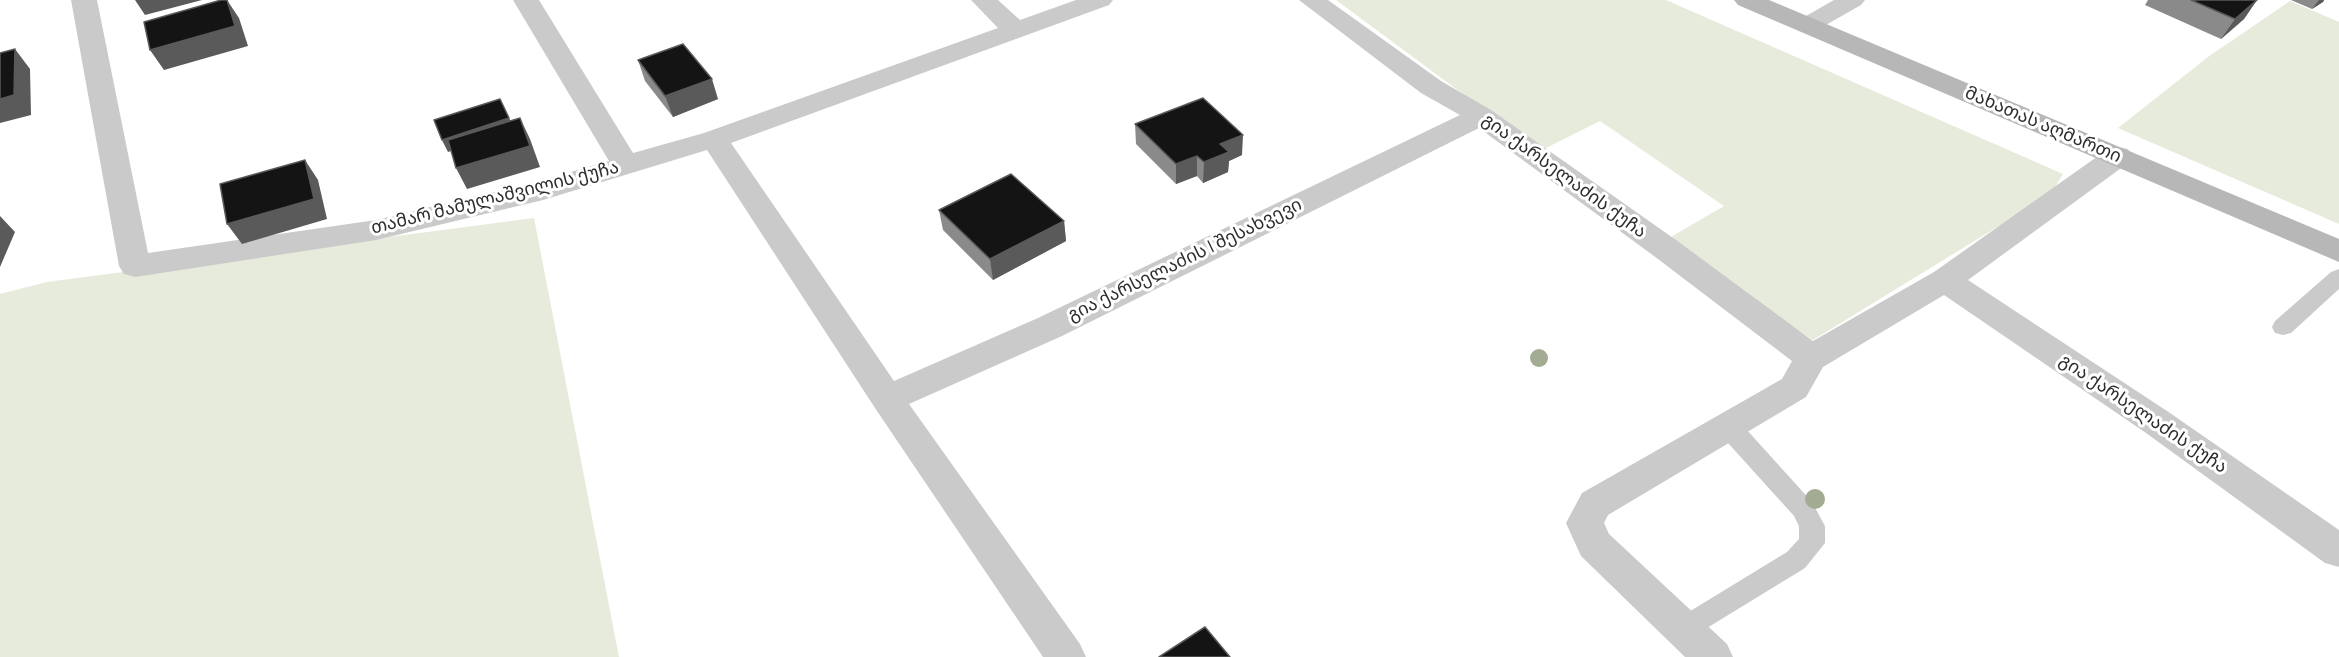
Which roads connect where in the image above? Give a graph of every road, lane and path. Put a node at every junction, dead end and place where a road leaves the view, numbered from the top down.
1 (84, 0) edge
2 (526, 0) edge
3 (984, 0) edge
4 (1100, 0) edge
5 (1312, 0) edge
6 (1747, 0) edge
7 (1852, 0) edge
8 (1808, 25) junction
9 (1015, 30) junction
10 (1481, 116) junction
11 (714, 139) junction
12 (2118, 156) junction
13 (626, 165) junction
14 (2339, 251) edge
15 (2339, 277) edge
16 (1945, 280) junction
17 (2283, 327) dead end
18 (1811, 358) junction
19 (887, 399) junction
20 (1728, 426) junction
21 (2339, 551) edge
22 (1684, 630) junction
23 (1066, 657) edge
24 (1713, 657) edge

1 - 13 street, თამარ მამულაშვილის ქუჩა
2 - 13 street
3 - 9 street
4 - 9 street, თამარ მამულაშვილის ქუჩა
5 - 10 street, გია ქარსელაძის ქუჩა
6 - 8 main road, მახათას აღმართი
7 - 8 street
8 - 12 main road, მახათას აღმართი
9 - 11 street, თამარ მამულაშვილის ქუჩა
10 - 18 street, გია ქარსელაძის ქუჩა
10 - 19 street, გია ქარსელაძის I შესახვევი
11 - 13 street, თამარ მამულაშვილის ქუჩა
11 - 19 street
12 - 14 main road, მახათას აღმართი
12 - 16 street
15 - 17 lane
16 - 18 street
16 - 21 street, გია ქარსელაძის ქუჩა
18 - 20 street
19 - 23 street
20 - 22 lane
20 - 22 street
22 - 24 street

